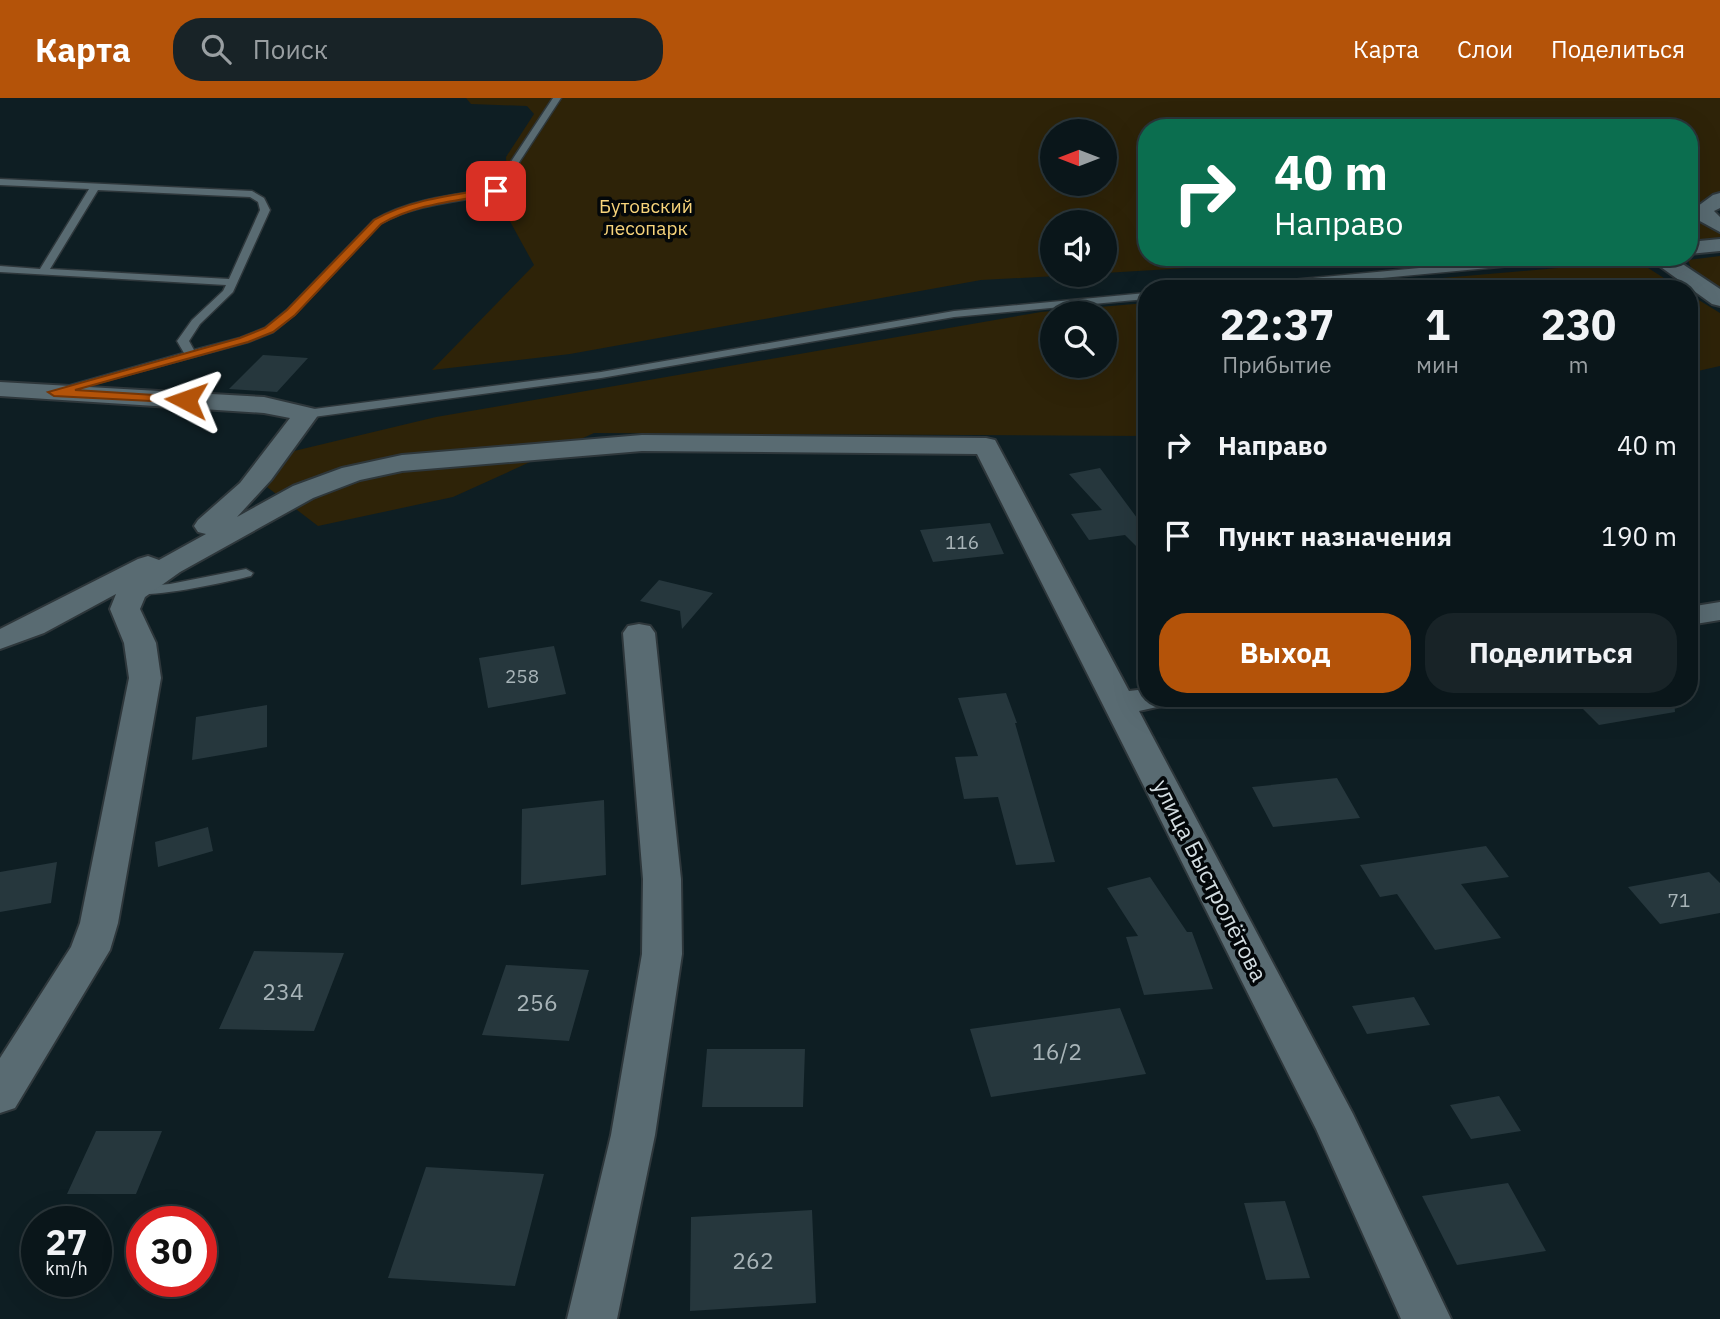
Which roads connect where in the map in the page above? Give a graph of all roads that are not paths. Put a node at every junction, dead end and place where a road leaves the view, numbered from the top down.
1 (557, 98) edge
2 (0, 182) edge
3 (95, 187) junction
4 (1720, 199) edge
5 (1720, 226) edge
6 (1720, 246) edge
7 (1698, 247) edge
8 (1477, 266) edge
9 (1670, 266) edge
10 (0, 269) edge
11 (43, 272) junction
12 (1325, 280) edge
13 (1692, 280) edge
14 (233, 282) junction
15 (1698, 284) edge
16 (1138, 297) edge
17 (1720, 299) edge
18 (190, 354) junction
19 (0, 389) edge
20 (54, 392) junction
21 (306, 414) junction
22 (246, 573) dead end
23 (132, 592) junction
24 (639, 633) dead end
25 (0, 640) edge
26 (1137, 701) edge
27 (1140, 707) edge
28 (0, 1095) edge
29 (592, 1319) edge
30 (1426, 1319) edge

1 - 18 lane
2 - 3 lane
3 - 11 lane
3 - 14 lane
4 - 5 street
6 - 7 street
8 - 12 lane
9 - 13 street
10 - 11 lane
11 - 14 lane
14 - 18 lane
15 - 17 street
16 - 21 lane
18 - 20 lane
19 - 20 street
20 - 21 street
21 - 25 street
22 - 23 lane
23 - 26 street, улица Быстролётова
23 - 28 street
24 - 29 street
27 - 30 street, улица Быстролётова

